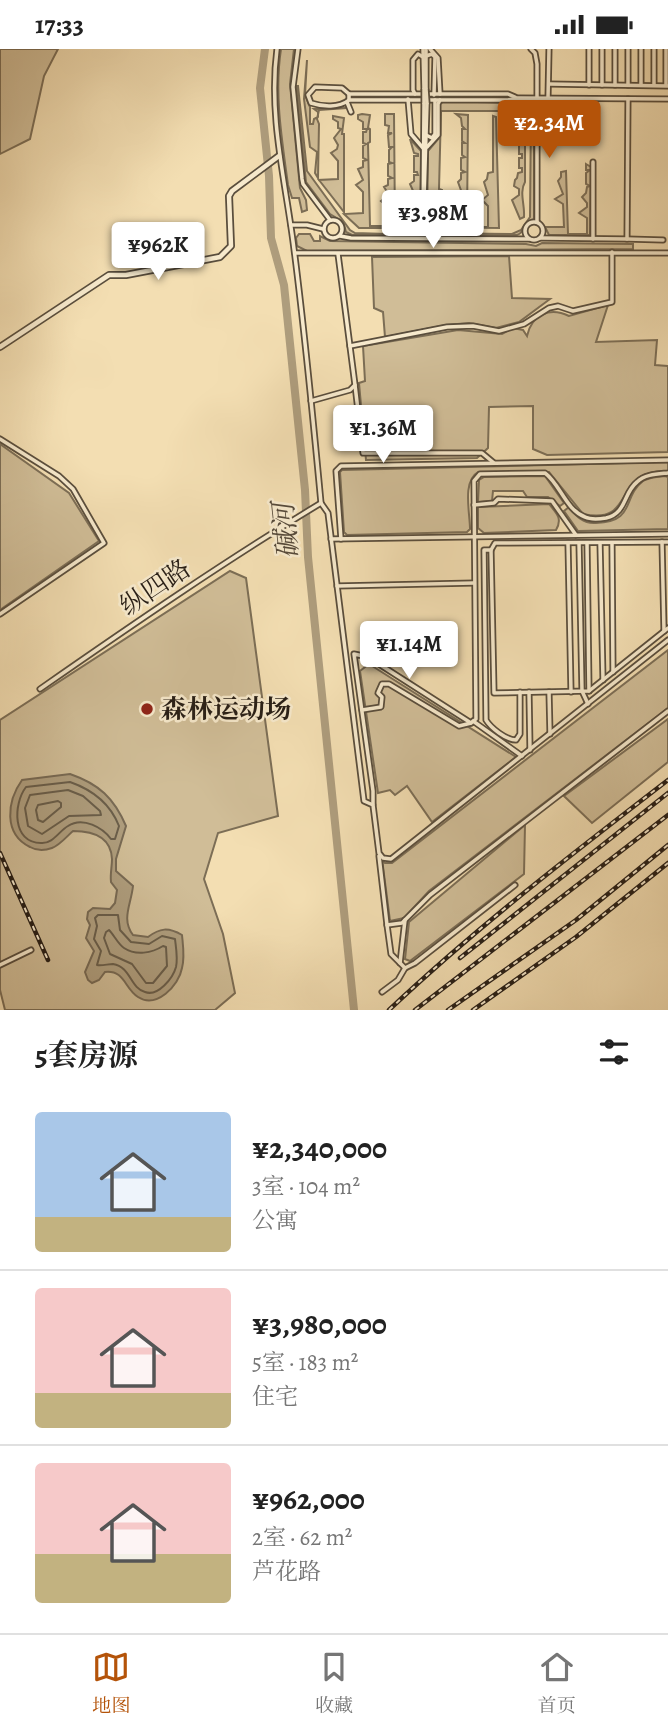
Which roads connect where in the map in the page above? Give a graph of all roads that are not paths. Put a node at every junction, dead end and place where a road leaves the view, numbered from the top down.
1 (277, 49) edge
2 (298, 49) edge
3 (424, 49) edge
4 (531, 49) edge
5 (549, 49) edge
6 (589, 49) edge
7 (602, 49) edge
8 (615, 49) edge
9 (628, 49) edge
10 (641, 49) edge
11 (654, 49) edge
12 (666, 49) edge
13 (425, 57) junction
14 (549, 84) junction
15 (589, 85) junction
16 (602, 85) junction
17 (615, 85) junction
18 (628, 85) junction
19 (641, 85) junction
20 (654, 85) junction
21 (667, 85) edge
22 (349, 94) junction
23 (408, 97) junction
24 (415, 97) junction
25 (434, 97) junction
26 (441, 97) junction
27 (537, 98) junction
28 (548, 98) junction
29 (628, 99) junction
30 (668, 99) edge
31 (348, 101) junction
32 (351, 112) dead end
33 (556, 112) dead end
34 (575, 112) dead end
35 (424, 136) junction
36 (424, 149) junction
37 (279, 156) junction
38 (593, 162) dead end
39 (330, 220) junction
40 (537, 222) junction
41 (291, 225) junction
42 (324, 229) junction
43 (340, 236) junction
44 (540, 238) junction
45 (529, 239) junction
46 (593, 239) junction
47 (627, 239) junction
48 (663, 240) dead end
49 (295, 253) junction
50 (338, 253) junction
51 (612, 253) junction
52 (668, 253) edge
53 (0, 347) edge
54 (350, 347) junction
55 (355, 385) junction
56 (311, 401) junction
57 (0, 439) edge
58 (668, 460) edge
59 (494, 463) junction
60 (668, 473) edge
61 (321, 503) junction
62 (474, 505) junction
63 (668, 534) edge
64 (576, 535) junction
65 (474, 537) junction
66 (331, 539) junction
67 (341, 539) junction
68 (662, 542) junction
69 (668, 542) edge
70 (568, 543) junction
71 (579, 543) junction
72 (587, 543) junction
73 (600, 543) junction
74 (612, 543) junction
75 (491, 550) junction
76 (474, 583) junction
77 (337, 586) junction
78 (0, 614) edge
79 (666, 629) edge
80 (668, 640) edge
81 (613, 672) junction
82 (603, 680) junction
83 (40, 688) dead end
84 (582, 691) junction
85 (589, 691) junction
86 (520, 692) junction
87 (529, 692) junction
88 (549, 692) junction
89 (571, 692) junction
90 (588, 704) junction
91 (362, 710) junction
92 (668, 711) edge
93 (472, 722) junction
94 (550, 734) junction
95 (530, 750) junction
96 (522, 756) junction
97 (373, 805) junction
98 (379, 853) junction
99 (515, 885) dead end
100 (405, 920) junction
101 (387, 925) junction
102 (30, 950) dead end
103 (400, 963) junction
104 (0, 965) edge
105 (405, 968) junction
106 (382, 992) dead end

1 - 37 street
2 - 39 street
3 - 13 street
3 - 23 street
3 - 26 street
4 - 27 street
5 - 14 street
6 - 15 street
7 - 16 street
8 - 17 street
9 - 18 street
10 - 19 street
11 - 20 street
12 - 21 street
13 - 24 street
13 - 25 street
13 - 35 street, bridge
14 - 15 street
14 - 28 street
15 - 16 street
16 - 17 street
17 - 18 street
18 - 19 street
19 - 20 street
20 - 21 street
22 - 23 street
22 - 31 street
22 - 31 street
23 - 24 street
23 - 31 street
23 - 36 street
24 - 25 street
24 - 35 street
25 - 26 street
25 - 35 street
26 - 27 street
26 - 36 street
27 - 28 street
27 - 40 street
28 - 29 street
29 - 30 street
29 - 47 street
31 - 32 street
33 - 34 street
35 - 36 street
36 - 36 street
37 - 41 street
37 - 53 street
38 - 46 street
39 - 42 street
39 - 43 street
40 - 44 street
40 - 45 street
41 - 42 street
41 - 49 street
42 - 43 street
43 - 45 street
44 - 45 street
44 - 46 street
46 - 47 street
47 - 48 street
49 - 50 street
49 - 56 street
50 - 51 street
50 - 54 street
51 - 52 street
51 - 54 street
54 - 55 street
55 - 56 street
55 - 59 street
56 - 61 street
57 - 78 street
58 - 59 street
59 - 67 street
60 - 62 street
61 - 66 street
61 - 83 street, 纵四路
62 - 64 street
62 - 65 street
63 - 64 street
64 - 65 street
65 - 67 street
65 - 76 street
66 - 67 street
66 - 77 street
68 - 69 street
68 - 74 street
68 - 79 street
70 - 71 street
70 - 75 street
70 - 89 street
71 - 72 street
71 - 84 street
72 - 73 street
72 - 85 street
73 - 74 street
73 - 82 street
74 - 81 street
75 - 86 street
75 - 86 street
76 - 77 street
76 - 93 street
77 - 97 street
79 - 81 street
80 - 90 street
81 - 82 street
82 - 85 street
84 - 85 street
84 - 89 street
84 - 90 street
86 - 87 street
87 - 88 street
87 - 95 street
88 - 89 street
88 - 94 street
90 - 94 street
91 - 93 street
91 - 93 street
91 - 97 street
92 - 100 street
93 - 96 street
94 - 95 street
95 - 96 street
96 - 98 street
97 - 98 street
98 - 101 street
99 - 105 street
100 - 101 street
100 - 103 street
101 - 103 street
102 - 104 street
103 - 105 street
105 - 106 street

